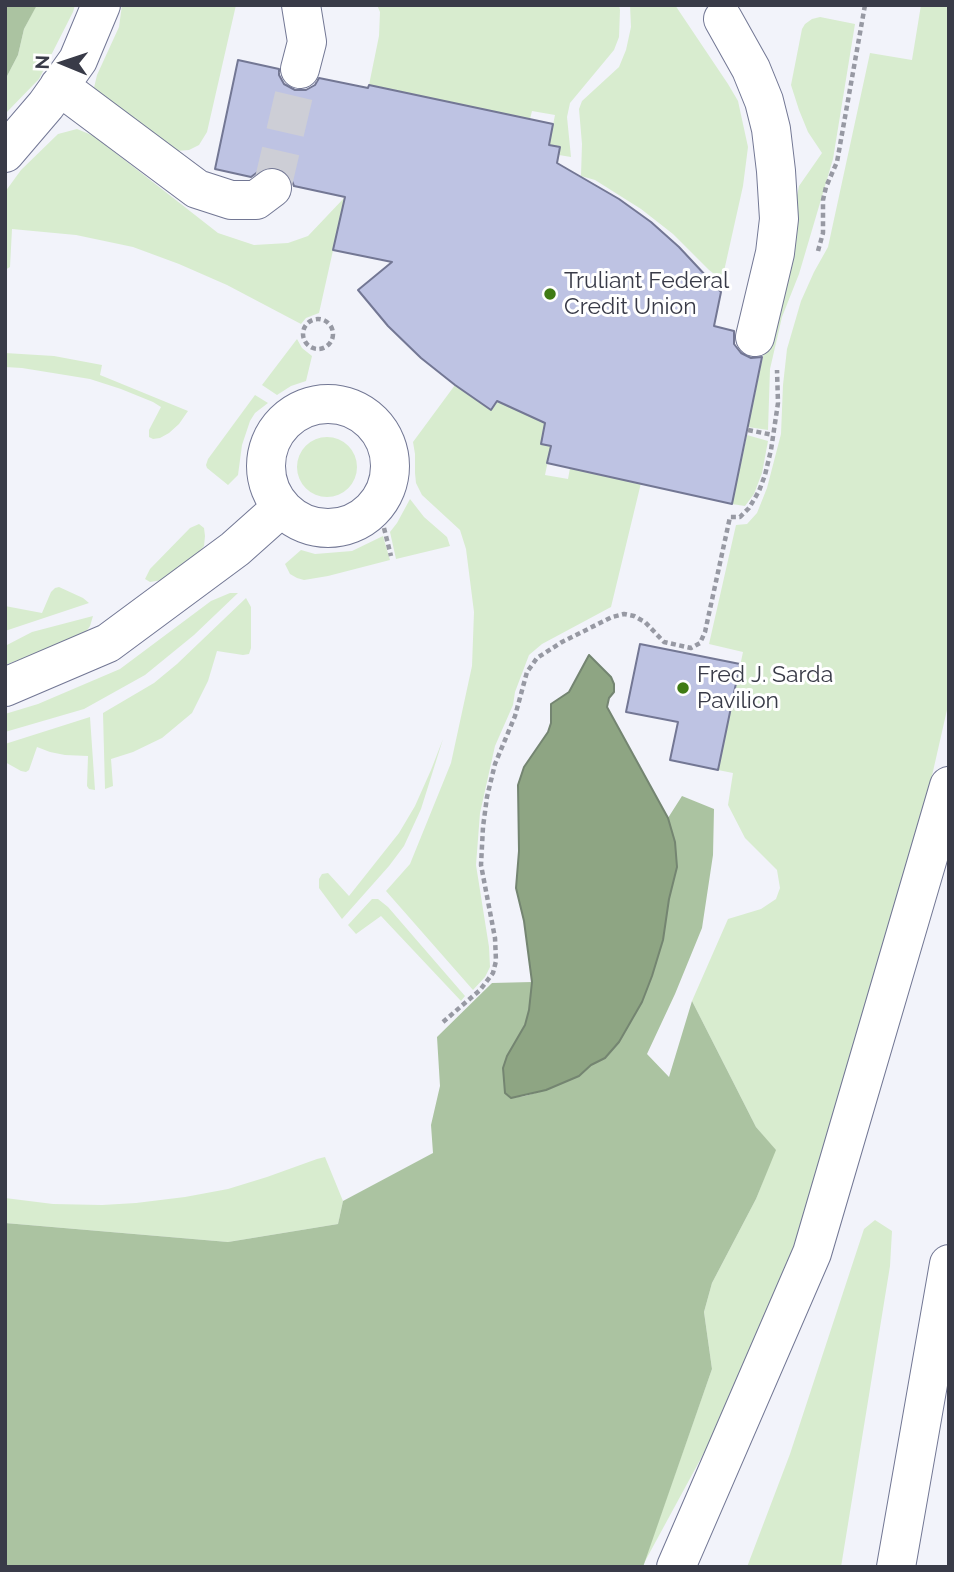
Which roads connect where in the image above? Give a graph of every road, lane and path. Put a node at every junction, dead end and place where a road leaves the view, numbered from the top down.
1 (101, 5) edge
2 (301, 5) edge
3 (728, 10) edge
4 (300, 69) tunnel mouth
5 (60, 86) junction
6 (5, 153) edge
7 (272, 187) dead end
8 (333, 334) joint
9 (755, 337) dead end
10 (748, 430) dead end
11 (773, 435) dead end
12 (281, 508) dead end
13 (730, 517) dead end
14 (384, 528) dead end
15 (391, 556) dead end
16 (5, 687) edge
17 (949, 786) edge
18 (443, 1022) dead end
19 (949, 1264) edge
20 (676, 1567) edge
21 (896, 1567) edge

1 - 5 main road
2 - 4 main road
3 - 9 main road
5 - 6 main road
5 - 7 main road
8 - 8 path
10 - 11 path
12 - 16 main road
13 - 18 path
14 - 15 path
17 - 20 main road
19 - 21 main road

